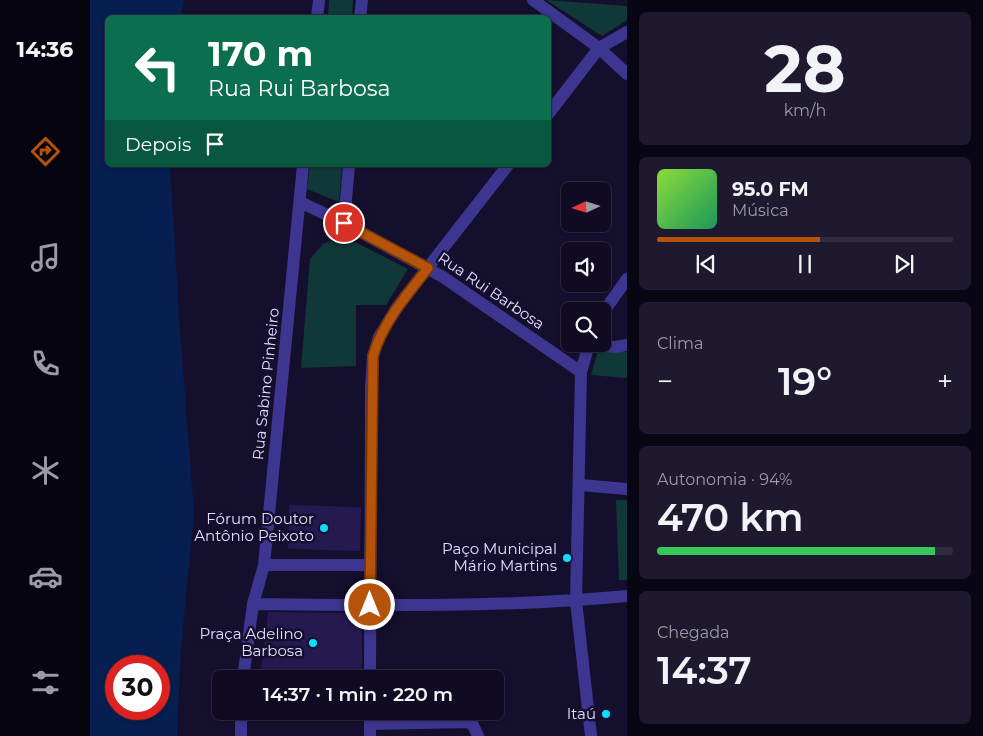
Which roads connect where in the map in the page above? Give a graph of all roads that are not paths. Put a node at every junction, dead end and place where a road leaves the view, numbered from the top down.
1 (319, 0) edge
2 (362, 0) edge
3 (532, 0) edge
4 (317, 15) edge
5 (360, 15) edge
6 (627, 32) edge
7 (598, 48) junction
8 (627, 74) edge
9 (551, 110) edge
10 (303, 167) edge
11 (348, 167) edge
12 (506, 167) edge
13 (300, 202) junction
14 (344, 223) junction
15 (428, 268) junction
16 (627, 279) edge
17 (611, 302) edge
18 (627, 345) edge
19 (611, 347) edge
20 (586, 352) edge
21 (582, 372) junction
22 (580, 485) junction
23 (627, 489) edge
24 (264, 565) junction
25 (370, 565) junction
26 (627, 596) edge
27 (576, 601) junction
28 (253, 604) junction
29 (370, 605) junction
30 (244, 670) edge
31 (370, 670) edge
32 (241, 720) edge
33 (370, 724) edge
34 (241, 736) edge
35 (478, 736) edge
36 (591, 736) edge

1 - 4 street
2 - 5 street
3 - 7 street
6 - 7 street
7 - 8 street
7 - 9 street
10 - 13 street, Rua Sabino Pinheiro
11 - 14 street
12 - 15 street
13 - 14 street, Rua Rui Barbosa
13 - 24 street, Rua Sabino Pinheiro
14 - 15 street, Rua Rui Barbosa
15 - 21 street, Rua Rui Barbosa
15 - 25 street
16 - 17 street
18 - 19 street
20 - 21 street
21 - 22 street
22 - 23 street
22 - 27 street
24 - 25 street
24 - 28 street, Rua Sabino Pinheiro
25 - 29 street
26 - 27 street
27 - 29 street
27 - 36 street
28 - 29 street
28 - 30 street, Rua Sabino Pinheiro
29 - 31 street
32 - 34 street
33 - 35 street

